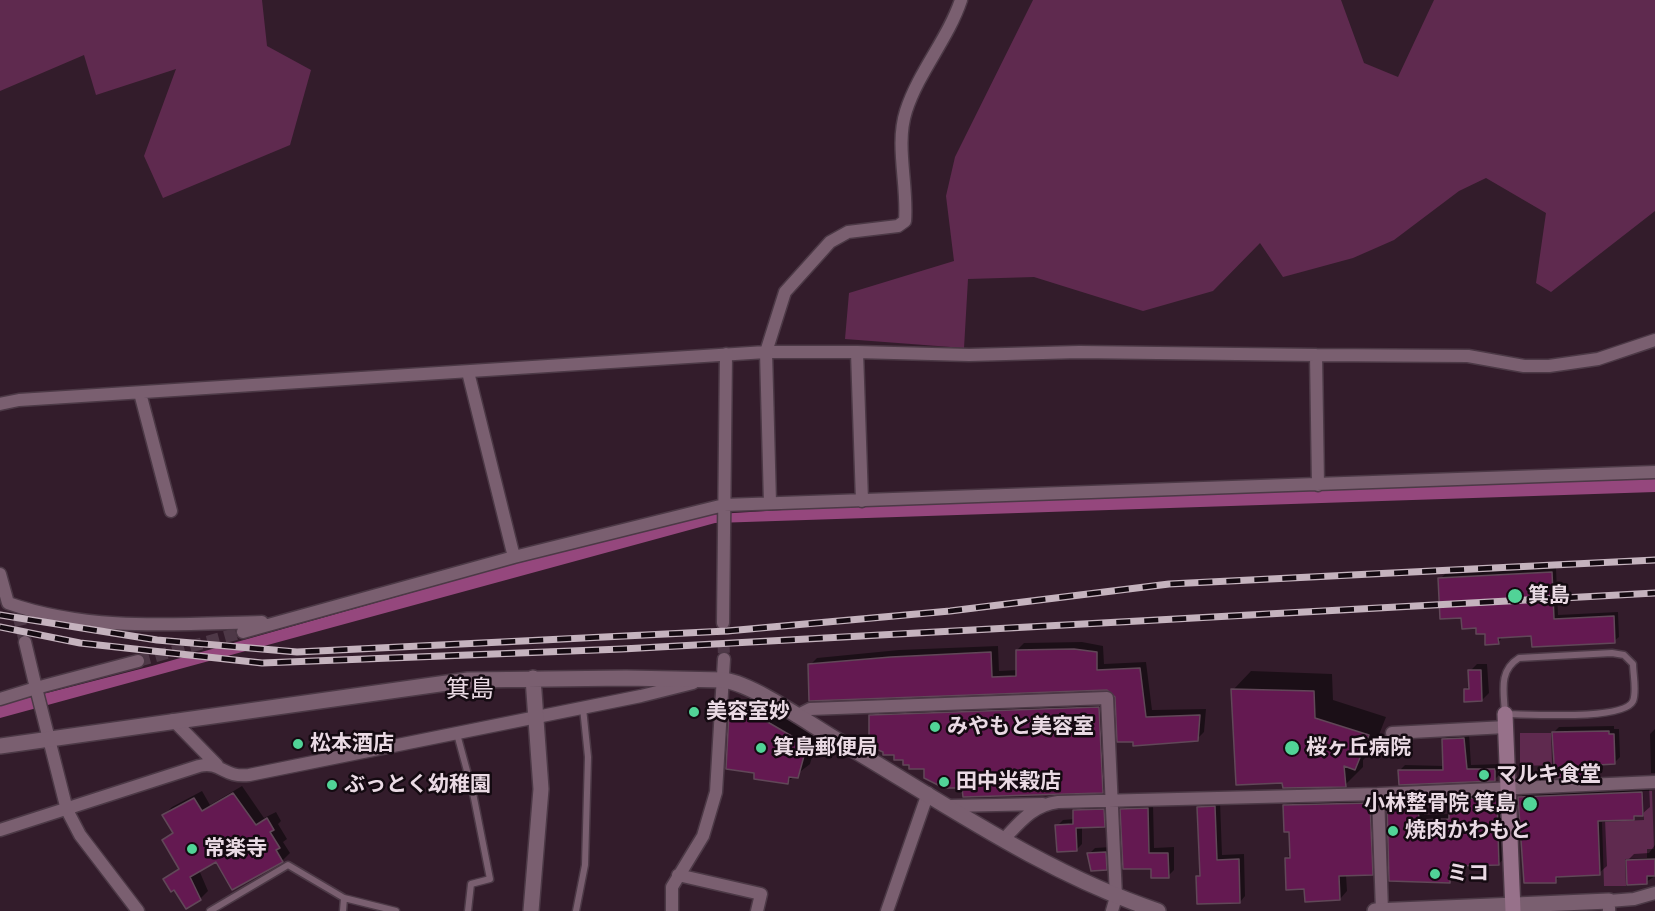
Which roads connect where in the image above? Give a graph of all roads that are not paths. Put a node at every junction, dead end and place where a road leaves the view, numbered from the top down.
1 (961, 0) edge
2 (1655, 340) edge
3 (766, 352) junction
4 (856, 352) junction
5 (726, 354) junction
6 (1316, 355) junction
7 (468, 372) junction
8 (140, 393) junction
9 (0, 404) edge
10 (1655, 472) edge
11 (1318, 484) junction
12 (862, 501) junction
13 (770, 503) junction
14 (724, 505) junction
15 (171, 511) dead end
16 (514, 556) junction
17 (0, 574) edge
18 (286, 622) junction
19 (723, 623) tunnel mouth
20 (243, 632) tunnel mouth
21 (25, 642) tunnel mouth
22 (724, 659) tunnel mouth
23 (138, 661) tunnel mouth
24 (533, 678) junction
25 (708, 679) junction
26 (724, 680) junction
27 (36, 688) junction
28 (0, 699) edge
29 (583, 708) junction
30 (796, 716) junction
31 (538, 717) junction
32 (173, 720) junction
33 (1506, 720) junction
34 (1392, 733) dead end
35 (457, 734) junction
36 (49, 739) junction
37 (0, 746) edge
38 (217, 765) junction
39 (1655, 782) edge
40 (1508, 787) junction
41 (928, 794) junction
42 (1378, 794) junction
43 (1112, 800) junction
44 (1050, 803) junction
45 (950, 806) junction
46 (67, 810) junction
47 (0, 830) edge
48 (1004, 839) junction
49 (678, 875) junction
50 (1655, 893) edge
51 (344, 898) junction
52 (1114, 904) edge
53 (1609, 906) edge
54 (1513, 908) edge
55 (138, 911) edge
56 (210, 911) edge
57 (343, 911) edge
58 (396, 911) edge
59 (468, 911) edge
60 (531, 911) edge
61 (576, 911) edge
62 (672, 911) edge
63 (757, 911) edge
64 (887, 911) edge
65 (1158, 911) edge
66 (1375, 911) edge
67 (1382, 911) edge

1 - 3 street
2 - 6 street
3 - 4 street
3 - 5 street
3 - 13 street
4 - 6 street
4 - 12 street
5 - 7 street
5 - 14 street
6 - 11 street
7 - 8 street
7 - 16 street
8 - 9 street
8 - 15 street
10 - 11 street
11 - 12 street
12 - 13 street
13 - 14 street
14 - 16 street
14 - 19 street
16 - 18 street
17 - 18 street
18 - 20 street
21 - 27 street
22 - 26 street
23 - 27 street
24 - 25 street
24 - 31 street
24 - 32 street
25 - 26 street
25 - 29 street
26 - 30 street
26 - 49 street
27 - 28 street
27 - 36 street
29 - 31 street
29 - 61 lane
30 - 41 street
30 - 43 street
31 - 35 street
31 - 60 street
32 - 36 street
32 - 38 street
33 - 33 lane
33 - 34 street
33 - 40 main road
35 - 38 street
35 - 59 lane
36 - 37 street
36 - 46 street
38 - 46 street
39 - 40 street
40 - 42 street
40 - 54 main road
41 - 45 street
41 - 64 street
42 - 43 street
42 - 67 street
43 - 44 street
43 - 52 street
44 - 45 street
44 - 48 street
45 - 48 street
46 - 47 street
46 - 55 street
48 - 52 street
49 - 62 street
49 - 63 street
50 - 53 street
51 - 56 lane
51 - 57 lane
51 - 58 lane
52 - 65 street
53 - 54 street
54 - 67 street
66 - 67 street

